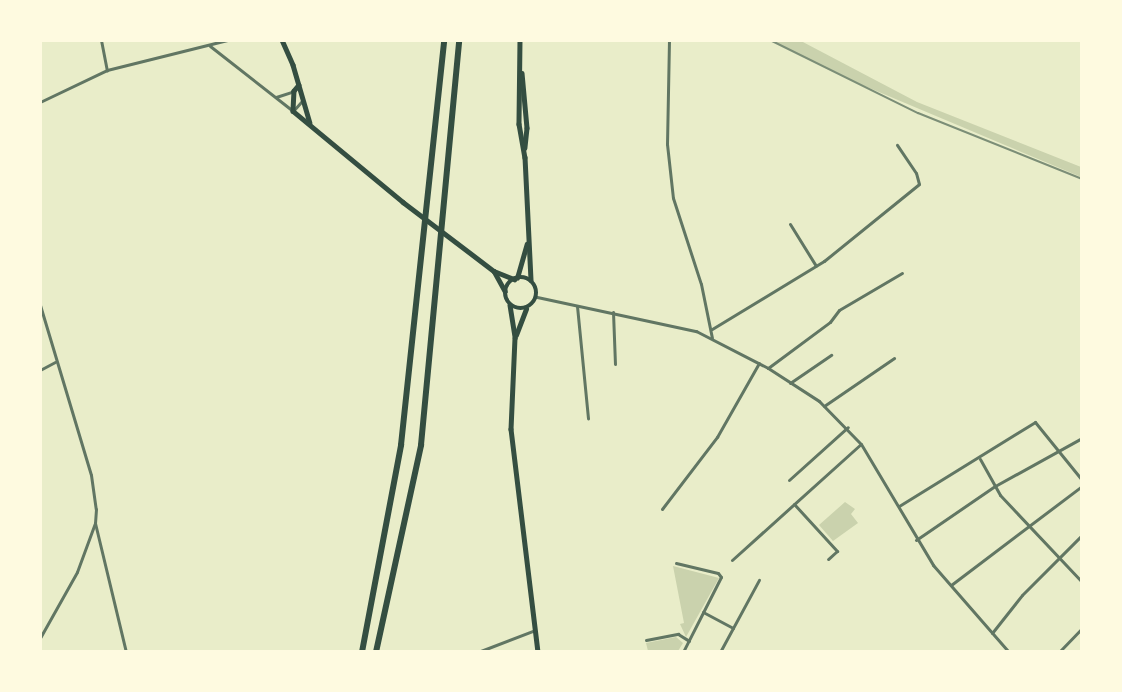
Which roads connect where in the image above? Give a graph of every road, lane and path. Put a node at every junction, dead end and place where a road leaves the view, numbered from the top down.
1 (101, 40) edge
2 (227, 40) edge
3 (282, 40) edge
4 (444, 40) edge
5 (459, 40) edge
6 (520, 40) edge
7 (669, 40) edge
8 (210, 46) junction
9 (520, 68) junction
10 (107, 70) junction
11 (299, 85) junction
12 (294, 91) junction
13 (276, 98) junction
14 (302, 101) junction
15 (40, 102) edge
16 (293, 111) junction
17 (310, 123) junction
18 (897, 145) dead end
19 (524, 152) junction
20 (790, 224) dead end
21 (529, 238) junction
22 (816, 266) junction
23 (494, 271) junction
24 (902, 273) dead end
25 (515, 278) junction
26 (531, 280) junction
27 (505, 291) junction
28 (537, 297) junction
29 (510, 305) junction
30 (577, 306) junction
31 (41, 308) edge
32 (526, 309) junction
33 (613, 312) junction
34 (712, 329) junction
35 (515, 338) junction
36 (712, 338) junction
37 (831, 355) dead end
38 (894, 358) dead end
39 (56, 362) junction
40 (759, 363) junction
41 (615, 364) dead end
42 (768, 368) junction
43 (40, 369) edge
44 (790, 382) junction
45 (824, 406) junction
46 (588, 418) dead end
47 (848, 427) junction
48 (1082, 438) edge
49 (861, 444) junction
50 (1055, 450) junction
51 (980, 459) junction
52 (789, 480) dead end
53 (1082, 480) edge
54 (995, 486) junction
55 (1082, 486) edge
56 (794, 504) junction
57 (899, 506) junction
58 (662, 509) dead end
59 (95, 523) junction
60 (1030, 527) junction
61 (1082, 535) edge
62 (916, 540) junction
63 (828, 559) dead end
64 (1059, 559) junction
65 (732, 560) dead end
66 (676, 563) dead end
67 (759, 580) dead end
68 (1082, 582) edge
69 (951, 585) junction
70 (704, 612) junction
71 (733, 628) junction
72 (1082, 628) edge
73 (536, 630) junction
74 (992, 633) junction
75 (40, 638) edge
76 (646, 640) dead end
77 (689, 641) junction
78 (126, 651) edge
79 (362, 651) edge
80 (376, 651) edge
81 (478, 651) edge
82 (538, 651) edge
83 (683, 651) edge
84 (720, 651) edge
85 (1009, 651) edge
86 (1059, 651) edge

1 - 10 street
2 - 8 street
3 - 11 main road
4 - 79 highway
5 - 80 highway
6 - 9 main road
7 - 34 street
8 - 10 street
8 - 13 street
9 - 19 main road
9 - 19 main road
10 - 15 street
11 - 12 main road
11 - 14 main road
12 - 13 street
12 - 16 main road
13 - 16 street
14 - 16 street
14 - 17 main road
16 - 17 main road
17 - 23 main road
18 - 22 street
19 - 21 main road
20 - 22 street
21 - 25 main road
21 - 26 main road
22 - 34 street
23 - 25 main road
23 - 27 main road
24 - 42 street
25 - 26 main road
25 - 27 main road
26 - 28 main road
27 - 29 main road
28 - 30 street
28 - 32 main road
29 - 32 main road
29 - 35 main road
30 - 33 street
30 - 46 street
31 - 39 street
32 - 35 main road
33 - 36 street
33 - 41 street
34 - 36 street
35 - 73 main road
36 - 40 street
37 - 44 street
38 - 45 street
39 - 43 street
39 - 59 street
40 - 42 street
40 - 58 street
42 - 44 street
44 - 45 street
45 - 47 street
47 - 49 street
47 - 52 street
48 - 50 street
49 - 56 street
49 - 57 street
50 - 51 street
50 - 53 street
50 - 54 street
51 - 54 street
51 - 57 street
54 - 60 street
54 - 62 street
55 - 60 street
56 - 63 street
56 - 65 street
57 - 62 street
59 - 75 street
59 - 78 street
60 - 64 street
60 - 69 street
61 - 64 street
62 - 69 street
64 - 68 street
64 - 74 street
66 - 70 street
67 - 71 street
69 - 74 street
70 - 71 street
70 - 77 street
71 - 84 street
72 - 86 street
73 - 81 street
73 - 82 main road
74 - 85 street
76 - 77 street
77 - 83 street

